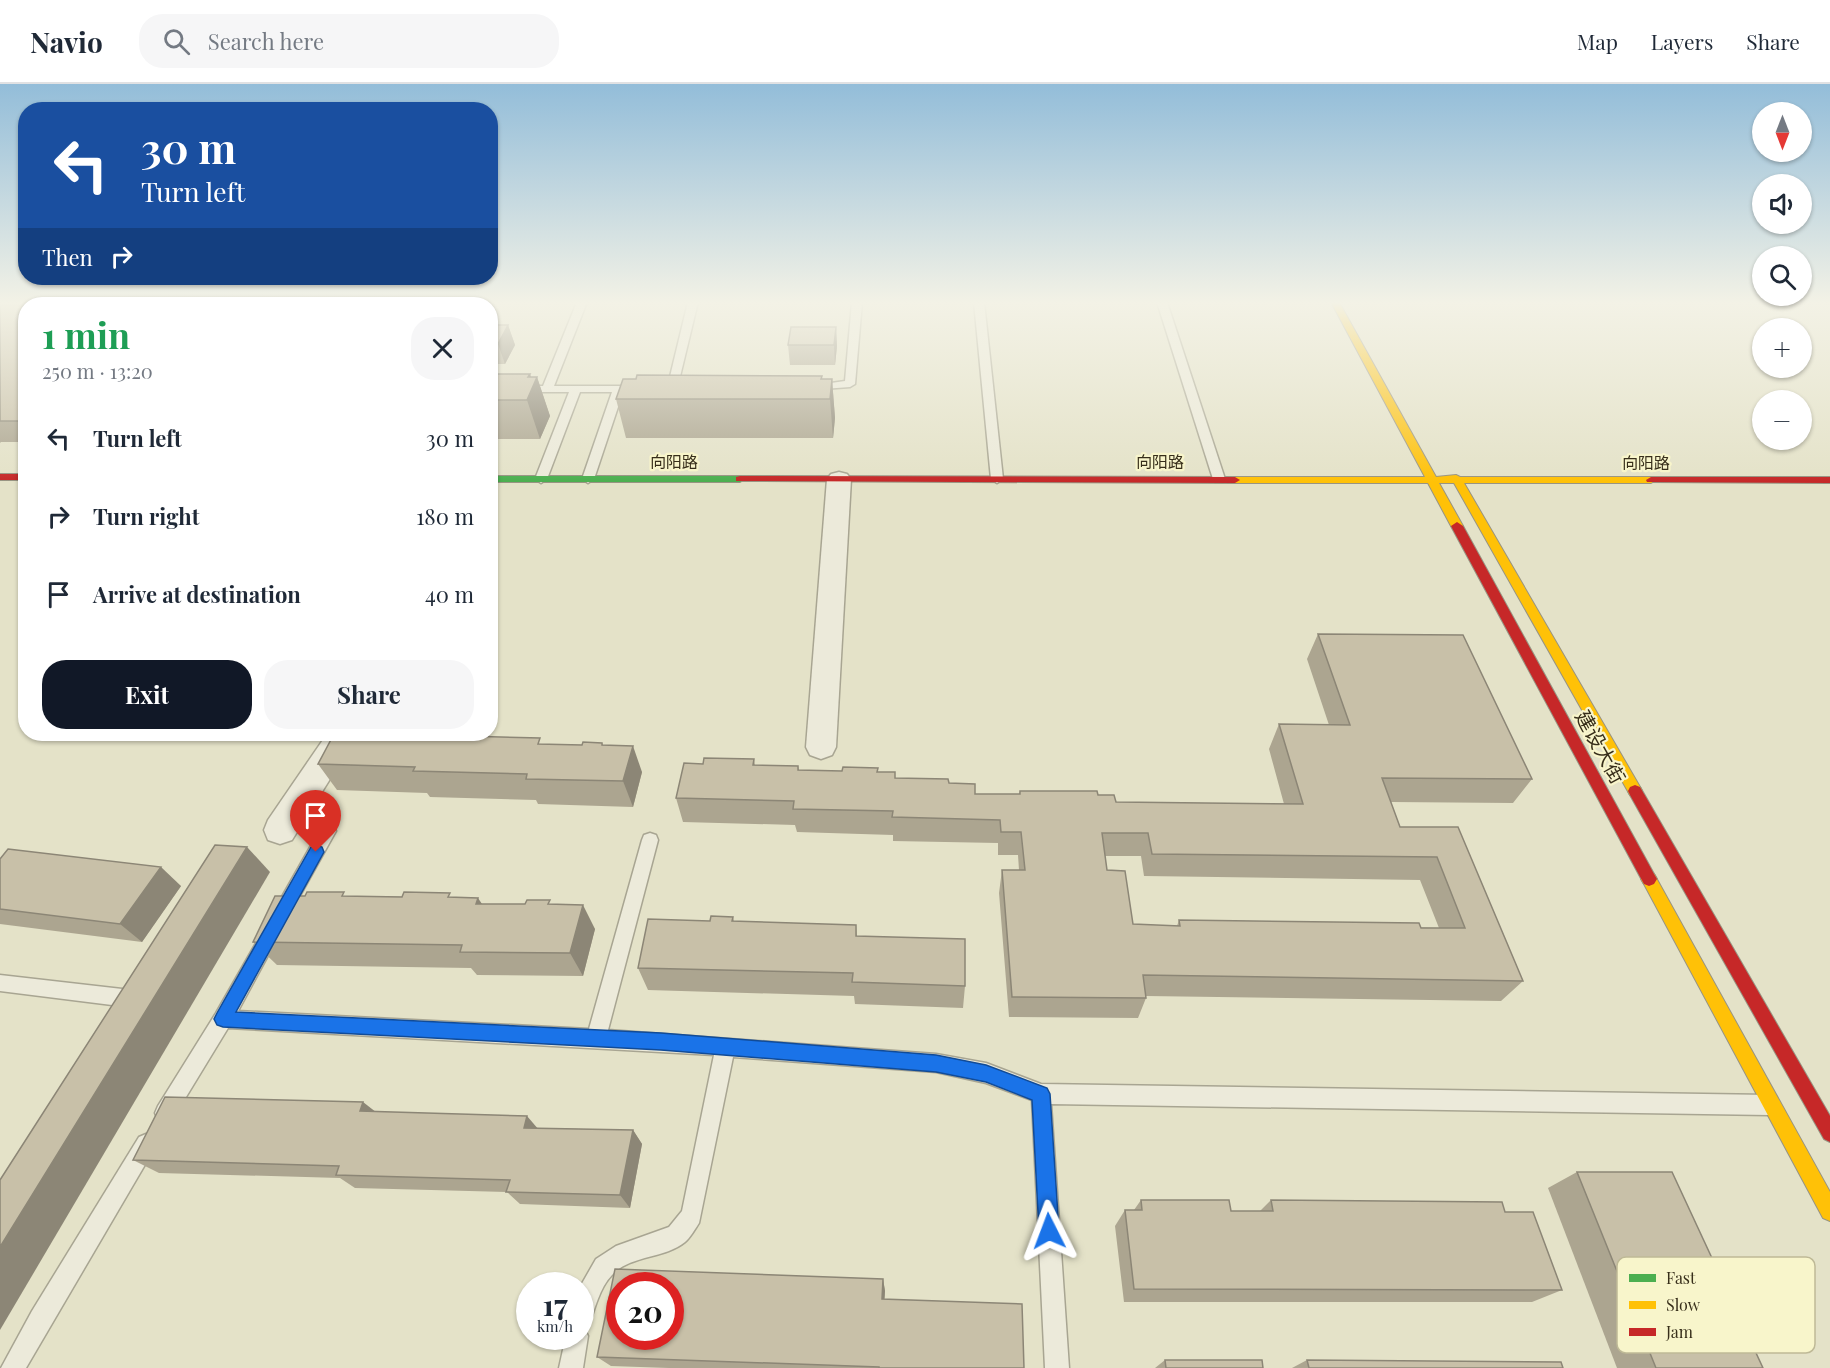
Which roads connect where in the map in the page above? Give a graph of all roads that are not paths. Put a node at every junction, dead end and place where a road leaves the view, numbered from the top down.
1 (558, 362) edge
2 (675, 362) edge
3 (852, 362) edge
4 (985, 362) edge
5 (1181, 362) edge
6 (1367, 362) edge
7 (797, 388) edge
8 (498, 389) edge
9 (547, 389) junction
10 (576, 389) junction
11 (619, 389) junction
12 (1454, 474) junction
13 (498, 479) edge
14 (541, 479) junction
15 (588, 479) junction
16 (839, 479) junction
17 (997, 479) junction
18 (1219, 479) junction
19 (1431, 479) junction
20 (1830, 480) edge
21 (338, 741) edge
22 (821, 747) dead end
23 (280, 830) dead end
24 (328, 831) dead end
25 (650, 840) dead end
26 (0, 983) edge
27 (119, 1018) edge
28 (223, 1019) junction
29 (596, 1039) junction
30 (725, 1047) junction
31 (1041, 1094) junction
32 (1772, 1105) junction
33 (1830, 1133) edge
34 (1830, 1211) edge
35 (594, 1285) edge
36 (574, 1350) edge
37 (13, 1368) edge
38 (571, 1368) edge
39 (1057, 1368) edge

1 - 9 lane
2 - 11 lane
3 - 7 lane
4 - 17 lane
5 - 18 lane
6 - 19 main road, 建设大街
8 - 9 lane
9 - 10 lane
10 - 11 lane
10 - 14 lane
11 - 15 lane
12 - 19 main road, 向阳路
12 - 20 main road, 向阳路
12 - 33 main road, 建设大街
13 - 14 main road, 向阳路
14 - 15 main road, 向阳路
15 - 16 main road, 向阳路
16 - 17 main road, 向阳路
16 - 22 street
17 - 18 main road, 向阳路
18 - 19 main road, 向阳路
19 - 32 main road, 建设大街
21 - 23 street
24 - 28 lane
25 - 29 lane
26 - 27 lane
28 - 29 lane
28 - 37 lane
29 - 30 lane
30 - 31 lane
30 - 35 lane
31 - 32 lane
31 - 39 lane
32 - 34 main road, 建设大街
36 - 38 lane

